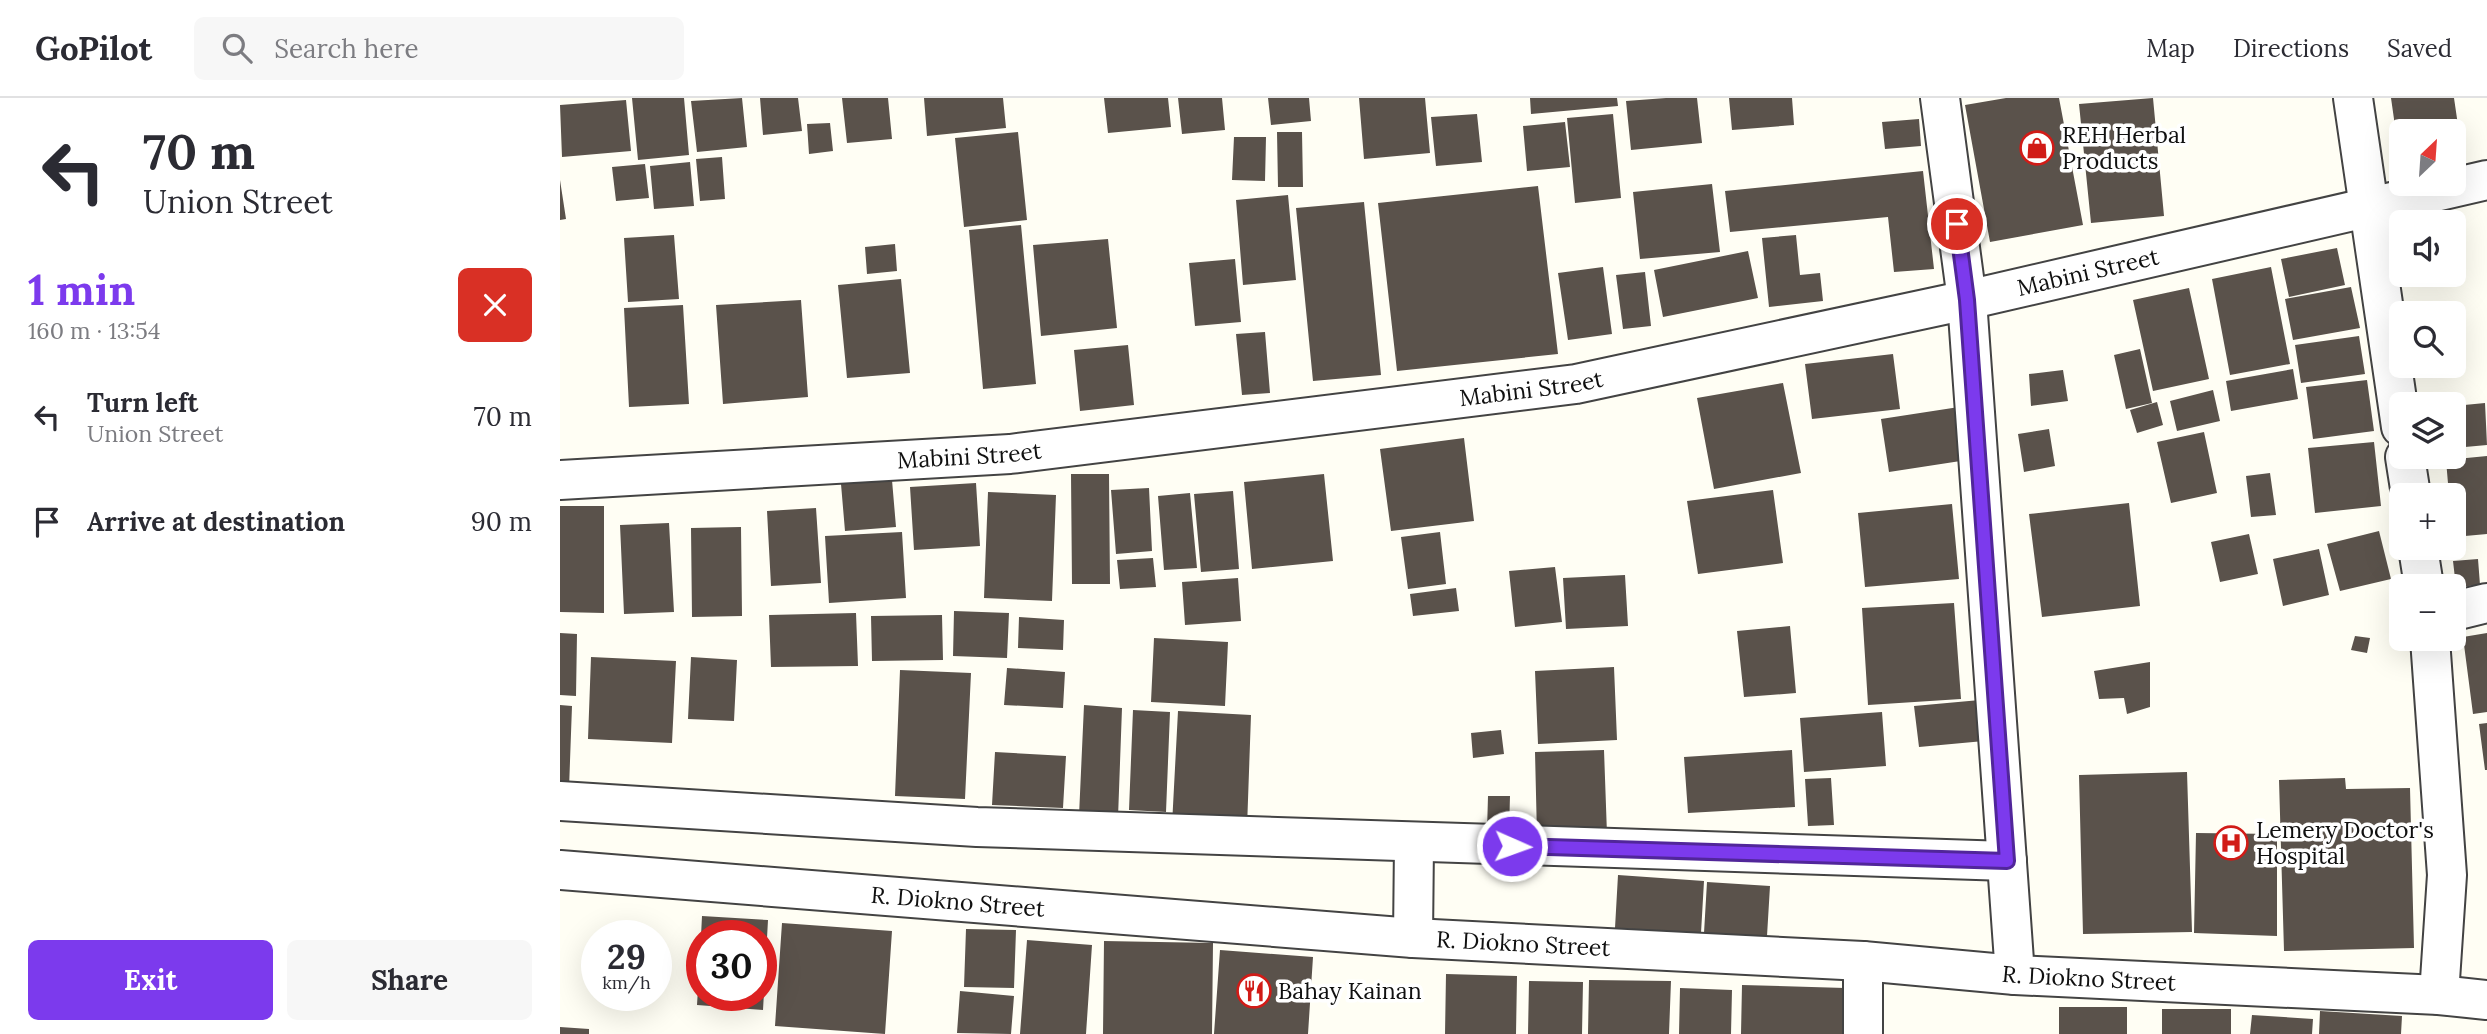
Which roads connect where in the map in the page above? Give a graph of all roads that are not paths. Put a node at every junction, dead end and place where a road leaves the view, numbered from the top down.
1 (1940, 98) edge
2 (2353, 98) edge
3 (2487, 180) edge
4 (2369, 206) junction
5 (1967, 300) junction
6 (2396, 392) edge
7 (560, 480) edge
8 (2487, 603) edge
9 (2466, 608) edge
10 (2431, 651) edge
11 (560, 801) edge
12 (1414, 843) junction
13 (2007, 861) junction
14 (560, 870) edge
15 (1413, 938) junction
16 (1863, 961) junction
17 (2015, 975) junction
18 (2439, 995) junction
19 (2487, 1000) edge
20 (1863, 1034) edge

1 - 5 street
2 - 4 street
3 - 4 street, Mabini Street
4 - 5 street, Mabini Street
4 - 6 street
5 - 7 street, Mabini Street
5 - 13 street
8 - 9 street
10 - 18 street
11 - 12 street
12 - 13 street
12 - 15 street
13 - 17 street
14 - 15 street, R. Diokno Street
15 - 16 street, R. Diokno Street
16 - 17 street, R. Diokno Street
16 - 20 street
17 - 18 street, R. Diokno Street
18 - 19 street, R. Diokno Street

